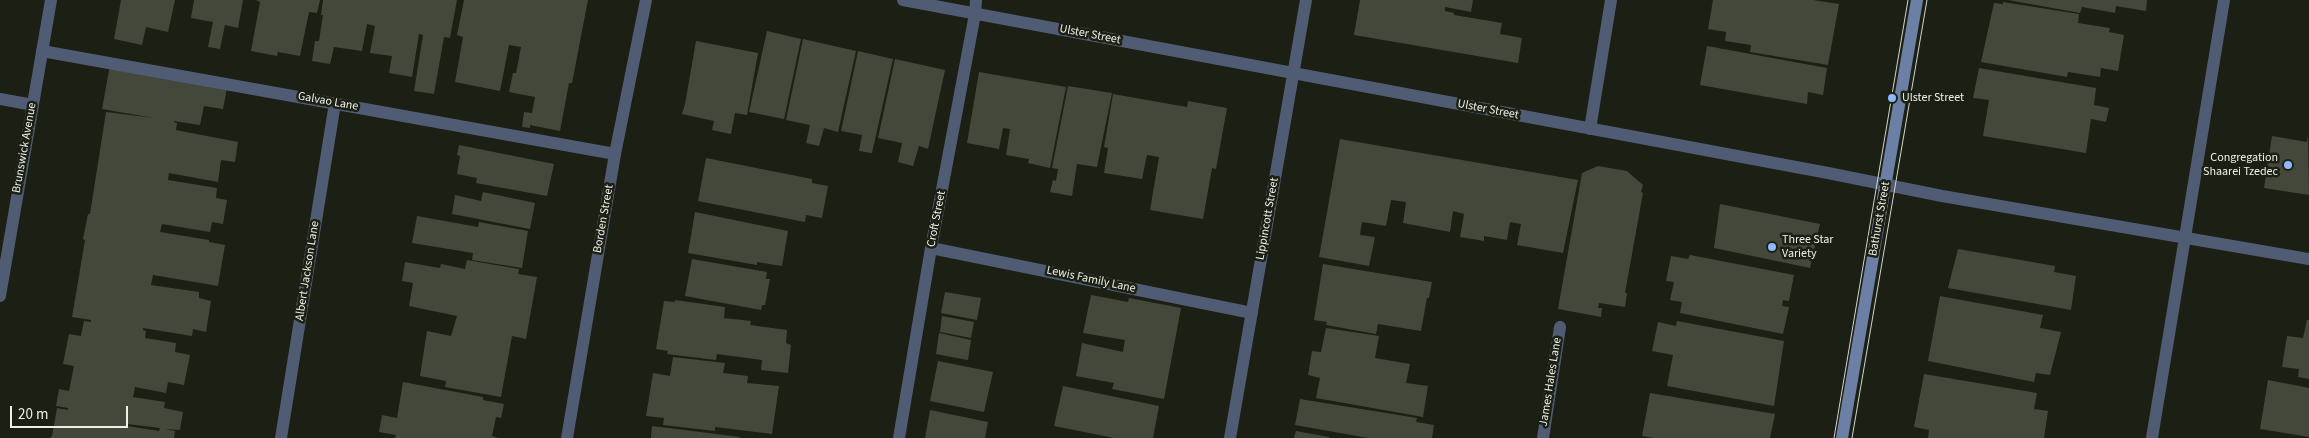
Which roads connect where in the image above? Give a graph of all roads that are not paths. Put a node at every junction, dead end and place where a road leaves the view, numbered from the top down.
1 (51, 0) edge
2 (646, 0) edge
3 (903, 0) edge
4 (976, 0) edge
5 (1306, 0) edge
6 (1611, 0) edge
7 (1917, 0) edge
8 (2224, 0) edge
9 (975, 14) junction
10 (42, 51) junction
11 (1294, 73) junction
12 (0, 98) edge
13 (335, 103) junction
14 (33, 105) junction
15 (1590, 129) junction
16 (614, 154) junction
17 (1886, 184) junction
18 (2184, 236) junction
19 (931, 248) junction
20 (2309, 259) edge
21 (0, 296) edge
22 (1252, 313) junction
23 (1560, 327) dead end
24 (281, 438) edge
25 (567, 438) edge
26 (899, 438) edge
27 (1230, 438) edge
28 (1543, 438) edge
29 (1842, 438) edge
30 (2152, 438) edge

1 - 10 street, Brunswick Avenue
2 - 16 street, Borden Street
3 - 9 street, Ulster Street
4 - 9 street, Croft Street
5 - 11 street, Lippincott Street
6 - 15 street
7 - 17 main road, Bathurst Street
8 - 18 street
9 - 11 street, Ulster Street
9 - 19 street, Croft Street
10 - 13 street, Galvao Lane
10 - 14 street, Brunswick Avenue
11 - 15 street, Ulster Street
11 - 22 street, Lippincott Street
12 - 14 street
13 - 16 street, Galvao Lane
13 - 24 street, Albert Jackson Lane
14 - 21 street, Brunswick Avenue
15 - 17 street, Ulster Street
16 - 25 street, Borden Street
17 - 18 street, Ulster Street
17 - 29 main road, Bathurst Street
18 - 20 street, Ulster Street
18 - 30 street
19 - 22 street, Lewis Family Lane
19 - 26 street, Croft Street
22 - 27 street, Lippincott Street
23 - 28 street, James Hales Lane

